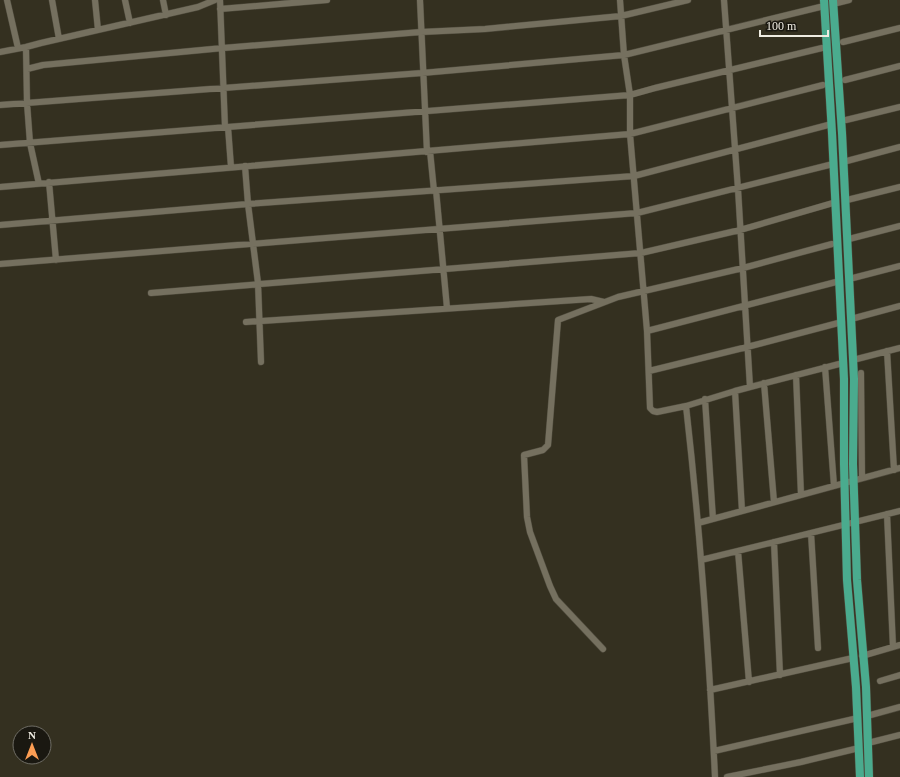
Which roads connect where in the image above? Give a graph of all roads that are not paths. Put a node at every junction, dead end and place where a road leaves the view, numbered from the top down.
1 (7, 0) edge
2 (52, 0) edge
3 (95, 0) edge
4 (125, 0) edge
5 (163, 0) edge
6 (196, 0) edge
7 (215, 0) edge
8 (220, 0) edge
9 (327, 0) edge
10 (420, 0) edge
11 (620, 0) edge
12 (688, 0) edge
13 (724, 0) edge
14 (849, 0) edge
15 (835, 2) edge
16 (822, 4) edge
17 (198, 7) junction
18 (220, 9) junction
19 (166, 14) junction
20 (621, 16) junction
21 (130, 23) junction
22 (835, 26) junction
23 (826, 27) junction
24 (900, 28) edge
25 (98, 30) junction
26 (726, 30) junction
27 (421, 32) junction
28 (59, 39) junction
29 (843, 42) dead end
30 (18, 48) junction
31 (26, 48) junction
32 (223, 48) junction
33 (822, 48) dead end
34 (0, 52) edge
35 (624, 55) junction
36 (900, 66) edge
37 (27, 69) junction
38 (729, 70) junction
39 (422, 73) junction
40 (845, 80) dead end
41 (823, 85) dead end
42 (224, 88) junction
43 (630, 95) junction
44 (27, 103) junction
45 (0, 106) edge
46 (900, 107) edge
47 (732, 108) junction
48 (424, 112) junction
49 (846, 120) dead end
50 (828, 125) dead end
51 (227, 127) junction
52 (630, 134) junction
53 (30, 143) junction
54 (0, 145) edge
55 (900, 148) edge
56 (735, 150) junction
57 (429, 151) junction
58 (843, 162) junction
59 (834, 164) junction
60 (245, 166) junction
61 (231, 167) junction
62 (634, 176) junction
63 (49, 182) junction
64 (39, 184) junction
65 (0, 187) edge
66 (900, 187) edge
67 (738, 189) junction
68 (435, 191) junction
69 (847, 200) dead end
70 (833, 203) dead end
71 (248, 204) junction
72 (637, 213) junction
73 (53, 221) junction
74 (0, 225) edge
75 (900, 226) edge
76 (440, 229) junction
77 (740, 230) junction
78 (849, 239) dead end
79 (832, 244) dead end
80 (253, 245) junction
81 (641, 253) junction
82 (56, 260) junction
83 (0, 264) edge
84 (900, 266) edge
85 (742, 268) junction
86 (443, 270) junction
87 (853, 278) dead end
88 (836, 282) dead end
89 (258, 283) junction
90 (643, 292) junction
91 (151, 293) dead end
92 (604, 302) junction
93 (900, 306) edge
94 (745, 307) junction
95 (447, 308) junction
96 (851, 319) junction
97 (260, 321) junction
98 (246, 322) dead end
99 (842, 322) junction
100 (647, 331) junction
101 (747, 347) junction
102 (900, 348) edge
103 (887, 352) junction
104 (853, 360) junction
105 (261, 362) dead end
106 (843, 363) junction
107 (825, 367) junction
108 (649, 371) junction
109 (861, 373) dead end
110 (796, 375) junction
111 (764, 383) junction
112 (750, 387) junction
113 (735, 391) junction
114 (705, 399) junction
115 (686, 406) junction
116 (897, 469) edge
117 (862, 478) junction
118 (854, 481) junction
119 (844, 483) junction
120 (834, 486) junction
121 (801, 495) junction
122 (774, 502) junction
123 (742, 511) junction
124 (900, 511) edge
125 (887, 514) junction
126 (713, 519) junction
127 (854, 522) junction
128 (698, 523) junction
129 (845, 524) junction
130 (811, 533) junction
131 (774, 542) junction
132 (738, 551) junction
133 (701, 560) junction
134 (900, 645) edge
135 (893, 647) junction
136 (818, 648) dead end
137 (603, 649) dead end
138 (862, 656) junction
139 (853, 658) junction
140 (780, 675) junction
141 (900, 675) edge
142 (880, 681) dead end
143 (749, 682) junction
144 (710, 690) junction
145 (900, 706) edge
146 (867, 716) junction
147 (858, 718) junction
148 (900, 735) edge
149 (868, 743) junction
150 (859, 748) junction
151 (714, 751) junction
152 (715, 777) edge
153 (727, 777) edge
154 (860, 777) edge
155 (869, 777) edge

1 - 30 street
2 - 28 street
3 - 25 street
4 - 21 street
5 - 19 street
6 - 17 street
7 - 17 street
8 - 18 street
9 - 18 street
10 - 27 street
11 - 20 street
12 - 20 street
13 - 26 street
14 - 15 street
15 - 22 main road
16 - 23 main road
16 - 26 street
17 - 19 street
18 - 32 street
19 - 21 street
20 - 27 street
20 - 35 street
21 - 25 street
22 - 23 main road
22 - 58 main road
23 - 59 main road
24 - 29 street
25 - 28 street
26 - 35 street
26 - 38 street
27 - 32 street
27 - 39 street
28 - 31 street
30 - 31 street
30 - 34 street
31 - 37 street
32 - 37 street
32 - 42 street
33 - 38 street
35 - 39 street
35 - 43 street
36 - 40 street
37 - 44 street
38 - 43 street
38 - 47 street
39 - 42 street
39 - 48 street
41 - 47 street
42 - 44 street
42 - 51 street
43 - 48 street
43 - 52 street
44 - 45 street
44 - 53 street
46 - 49 street
47 - 52 street
47 - 56 street
48 - 51 street
48 - 57 street
50 - 56 street
51 - 53 street
51 - 61 street
52 - 57 street
52 - 62 street
53 - 54 street
53 - 64 street
55 - 58 street
56 - 62 street
56 - 67 street
57 - 60 street
57 - 68 street
58 - 96 main road
59 - 67 street
59 - 99 main road
60 - 61 street
60 - 71 street
61 - 63 street
62 - 68 street
62 - 72 street
63 - 64 street
63 - 73 street
64 - 65 street
66 - 69 street
67 - 72 street
67 - 77 street
68 - 71 street
68 - 76 street
70 - 77 street
71 - 73 street
71 - 80 street
72 - 76 street
72 - 81 street
73 - 74 street
73 - 82 street
75 - 78 street
76 - 80 street
76 - 86 street
77 - 81 street
77 - 85 street
79 - 85 street
80 - 82 street
80 - 89 street
81 - 86 street
81 - 90 street
82 - 83 street
84 - 87 street
85 - 90 street
85 - 94 street
86 - 89 street
86 - 95 street
88 - 94 street
89 - 91 street
89 - 97 street
90 - 92 street
90 - 100 street
92 - 95 street
92 - 137 street
93 - 96 street
94 - 100 street
94 - 101 street
95 - 97 street
96 - 104 main road
97 - 98 street
97 - 105 street
99 - 101 street
99 - 106 main road
100 - 108 street
101 - 108 street
101 - 112 street
102 - 103 street
103 - 104 street
103 - 116 street
104 - 118 main road
106 - 107 street
106 - 119 main road
107 - 110 street
107 - 120 street
108 - 115 street
109 - 117 street
110 - 111 street
110 - 121 street
111 - 112 street
111 - 122 street
112 - 113 street
113 - 114 street
113 - 123 street
114 - 115 street
114 - 126 street
115 - 128 street
116 - 117 street
117 - 118 street
118 - 119 street
118 - 127 main road
119 - 120 street
119 - 129 main road
120 - 121 street
121 - 122 street
122 - 123 street
123 - 126 street
124 - 125 street
125 - 127 street
125 - 135 street
126 - 128 street
127 - 129 street
127 - 138 main road
128 - 133 street
129 - 130 street
129 - 139 main road
130 - 131 street
130 - 136 street
131 - 132 street
131 - 140 street
132 - 133 street
132 - 143 street
133 - 144 street
134 - 135 street
135 - 138 street
138 - 146 main road
139 - 140 street
139 - 147 main road
140 - 143 street
141 - 142 street
143 - 144 street
144 - 151 street
145 - 146 street
146 - 149 main road
147 - 150 main road
147 - 151 street
148 - 149 street
149 - 155 main road
150 - 153 street
150 - 154 main road
151 - 152 street

